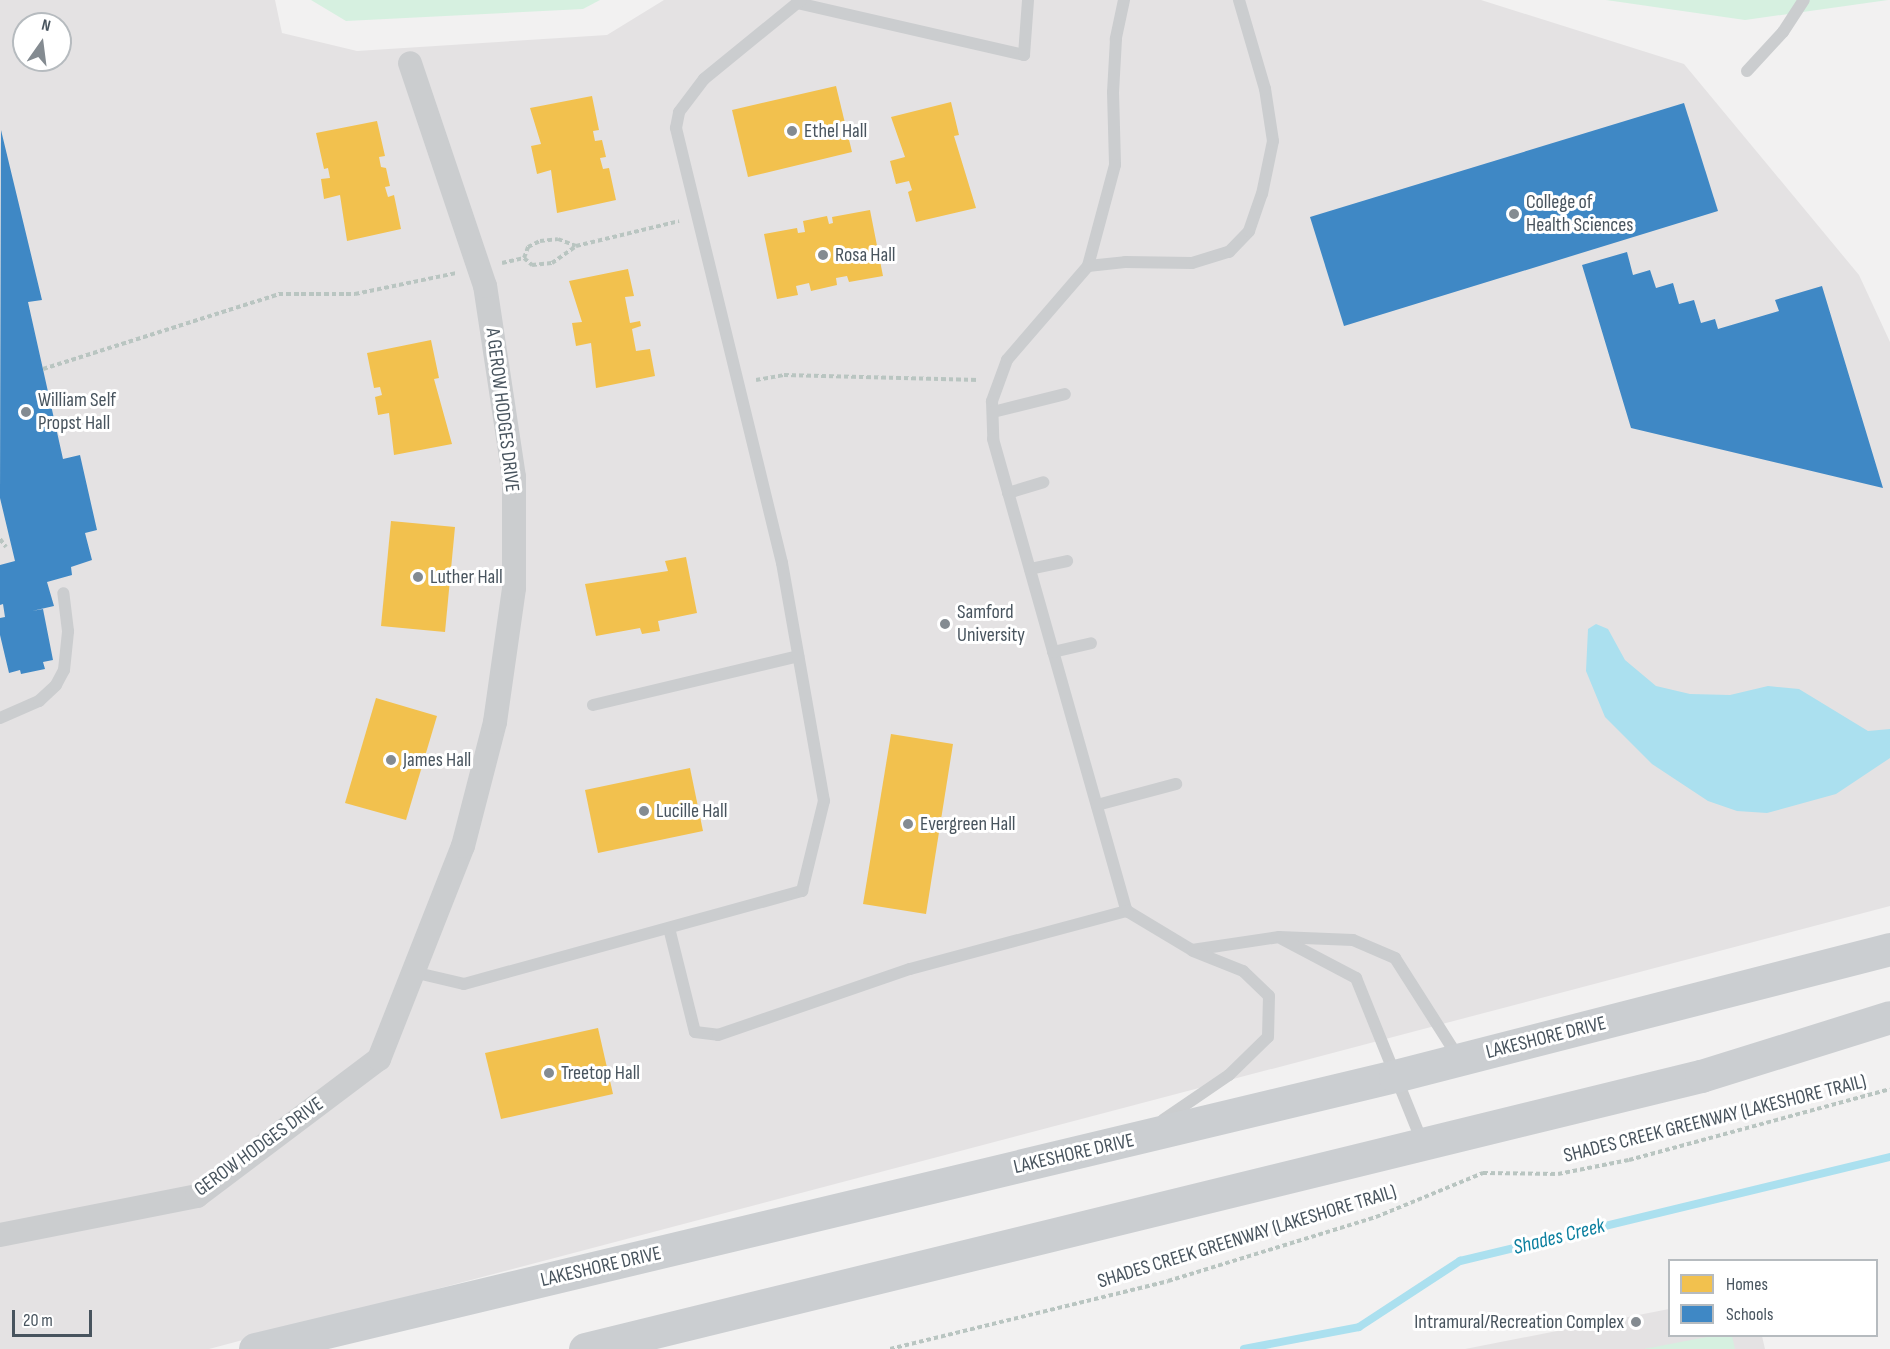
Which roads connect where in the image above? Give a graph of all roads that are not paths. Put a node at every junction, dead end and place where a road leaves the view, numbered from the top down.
1 (1028, 0) edge
2 (1124, 0) edge
3 (1239, 0) edge
4 (1804, 0) edge
5 (799, 1) edge
6 (410, 63) dead end
7 (1747, 71) dead end
8 (1088, 266) junction
9 (1065, 394) dead end
10 (993, 412) junction
11 (1043, 482) dead end
12 (1008, 493) junction
13 (1067, 561) dead end
14 (1030, 569) junction
15 (63, 593) dead end
16 (1091, 643) dead end
17 (1053, 652) junction
18 (798, 656) junction
19 (593, 705) dead end
20 (0, 718) edge
21 (1176, 784) dead end
22 (1097, 805) junction
23 (1127, 911) junction
24 (669, 928) junction
25 (1279, 937) junction
26 (1192, 950) junction
27 (1890, 950) edge
28 (413, 972) junction
29 (1890, 1017) edge
30 (1460, 1060) junction
31 (1395, 1076) junction
32 (1134, 1140) junction
33 (1422, 1141) junction
34 (0, 1235) edge
35 (255, 1349) edge
36 (585, 1349) edge

1 - 5 lane
2 - 8 lane
3 - 8 lane
4 - 7 lane
5 - 18 lane
6 - 28 street, A GEROW HODGES DRIVE
8 - 10 lane
9 - 10 lane
10 - 12 lane
11 - 12 lane
12 - 14 lane
13 - 14 lane
14 - 17 lane
15 - 20 lane
16 - 17 lane
17 - 22 lane
18 - 19 lane
18 - 24 lane
21 - 22 lane
22 - 23 lane
23 - 24 lane
23 - 26 lane
24 - 28 lane
25 - 26 lane
25 - 30 lane
25 - 31 lane
26 - 32 lane
27 - 30 main road, LAKESHORE DRIVE
28 - 34 street, GEROW HODGES DRIVE
29 - 33 main road
30 - 31 main road, LAKESHORE DRIVE
31 - 32 main road, LAKESHORE DRIVE
31 - 33 lane
32 - 35 main road, LAKESHORE DRIVE
33 - 36 main road

